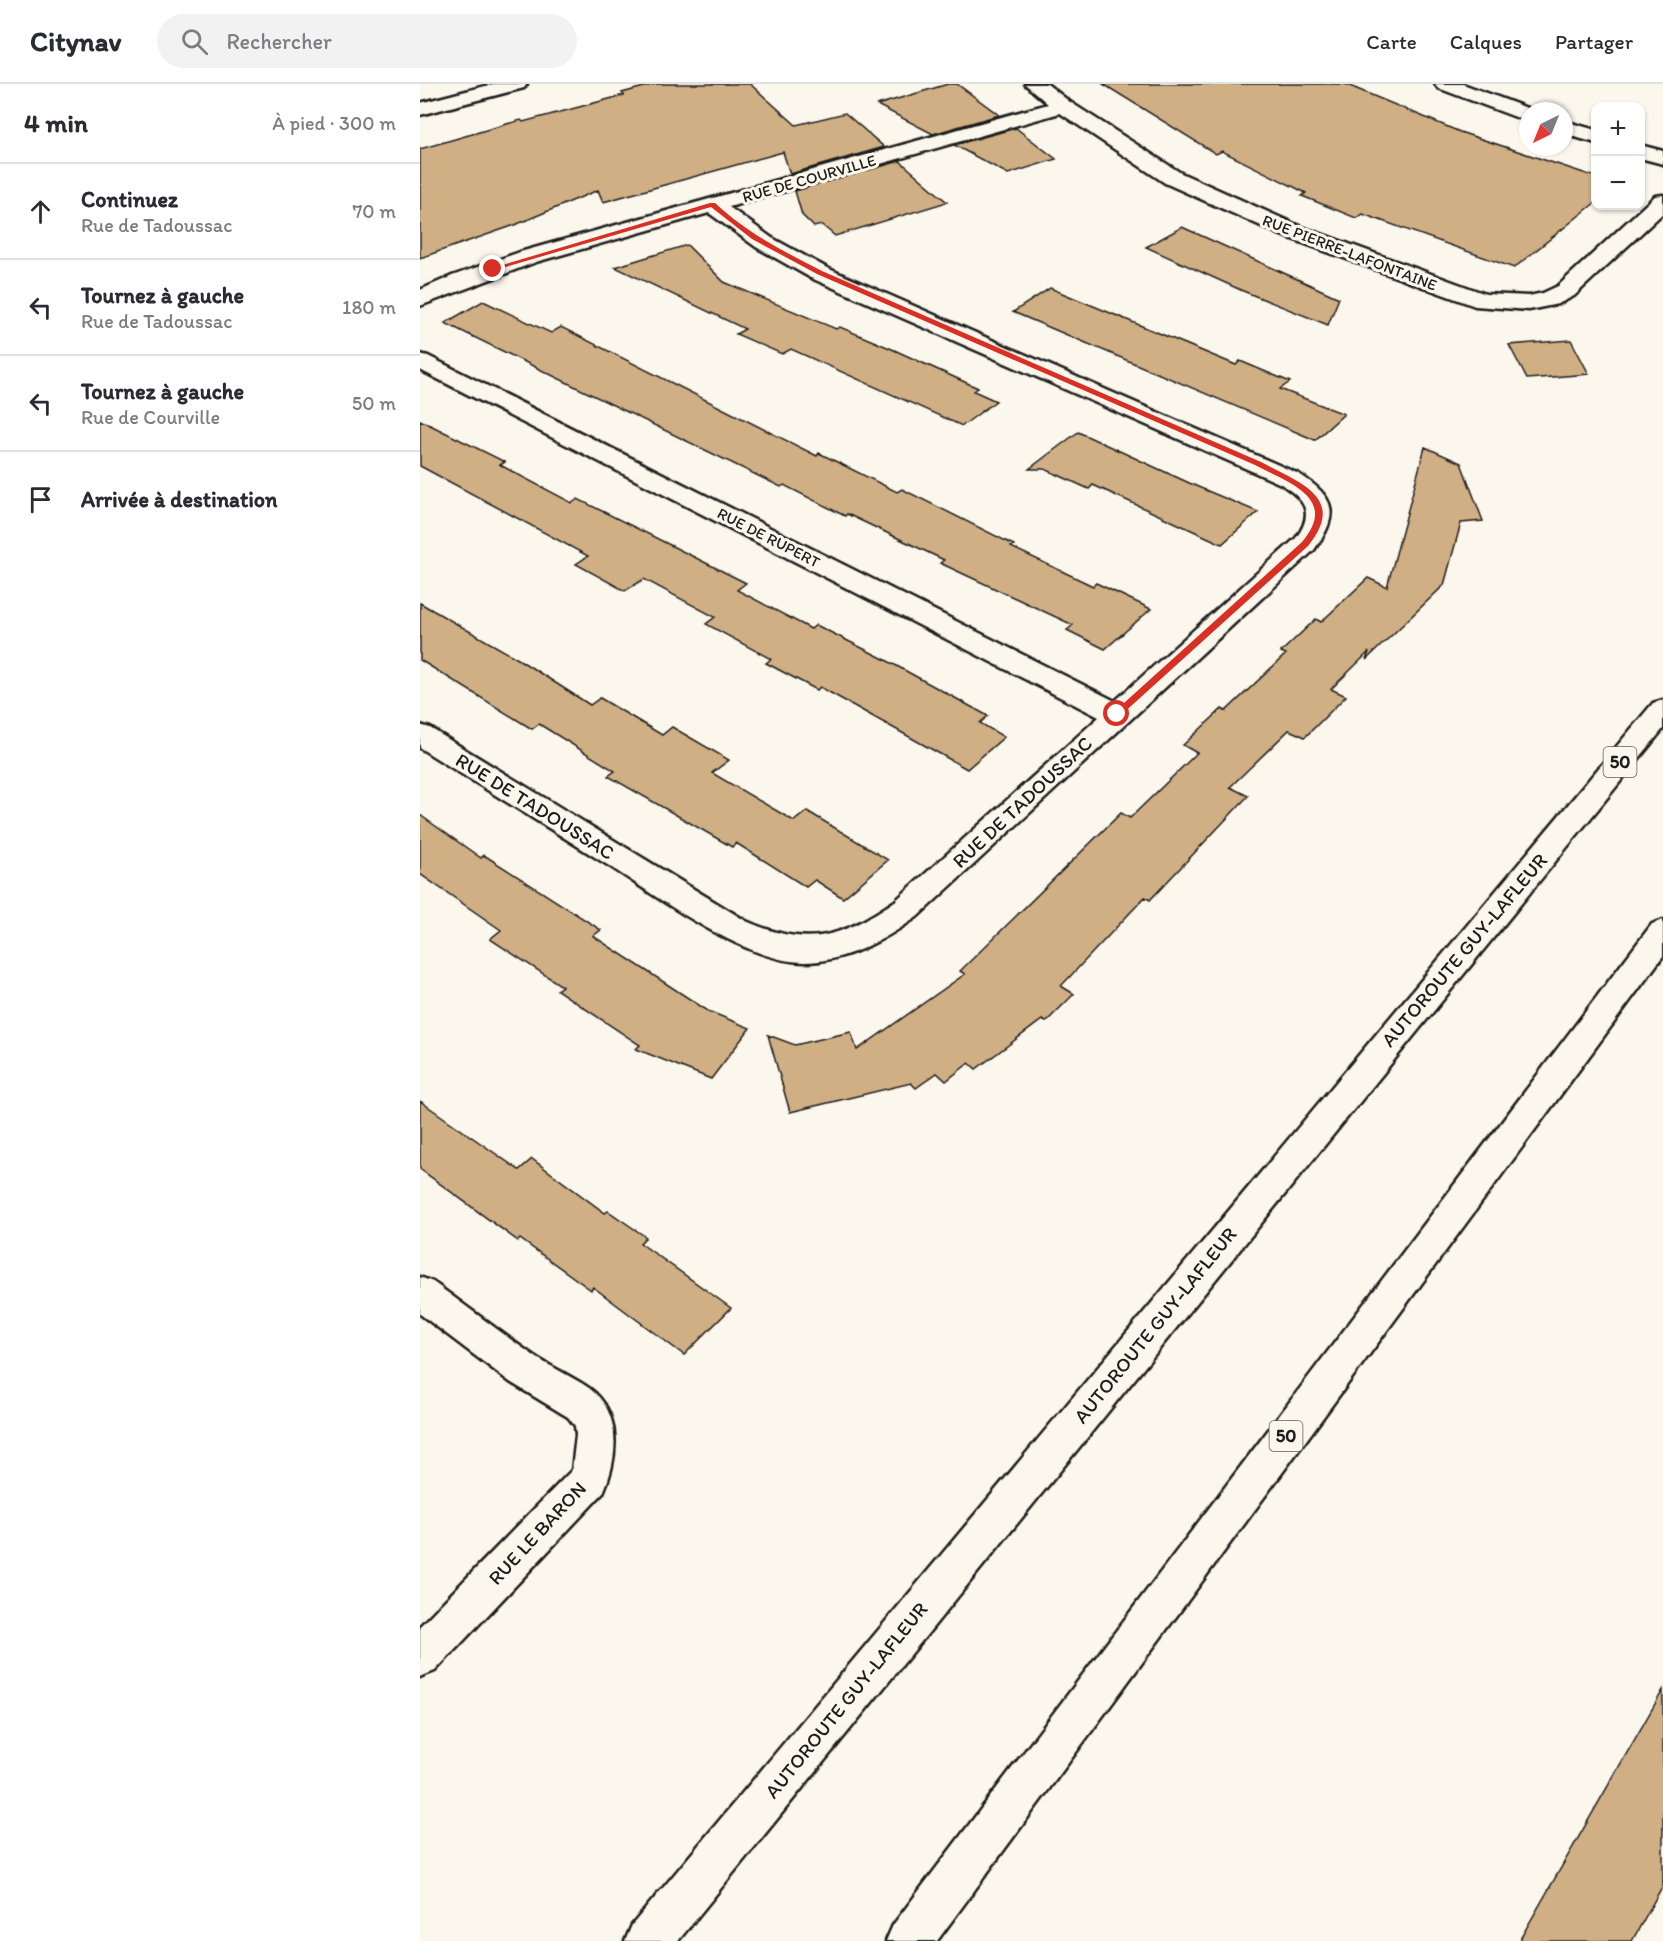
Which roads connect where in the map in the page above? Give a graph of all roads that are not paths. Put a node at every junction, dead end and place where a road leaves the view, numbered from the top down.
1 (517, 84) edge
2 (1035, 84) edge
3 (1445, 84) edge
4 (1063, 106) junction
5 (420, 109) edge
6 (1519, 112) edge
7 (1573, 129) edge
8 (1591, 135) edge
9 (1645, 152) edge
10 (1663, 158) edge
11 (1663, 201) edge
12 (713, 205) junction
13 (420, 299) edge
14 (420, 361) edge
15 (1663, 710) edge
16 (1117, 714) junction
17 (420, 735) edge
18 (1663, 932) edge
19 (420, 1293) edge
20 (420, 1656) edge
21 (648, 1941) edge
22 (909, 1941) edge

1 - 5 main road
2 - 4 main road, RUE PIERRE-LAFONTAINE
3 - 6 main road
4 - 11 main road, RUE PIERRE-LAFONTAINE
4 - 12 main road, RUE DE COURVILLE
7 - 8 main road
9 - 10 main road
12 - 13 main road, RUE DE COURVILLE
12 - 16 main road, RUE DE TADOUSSAC
14 - 16 main road, RUE DE RUPERT
15 - 21 main road, AUTOROUTE GUY-LAFLEUR / 50
16 - 17 main road, RUE DE TADOUSSAC
18 - 22 main road, 50
19 - 20 main road, RUE LE BARON

